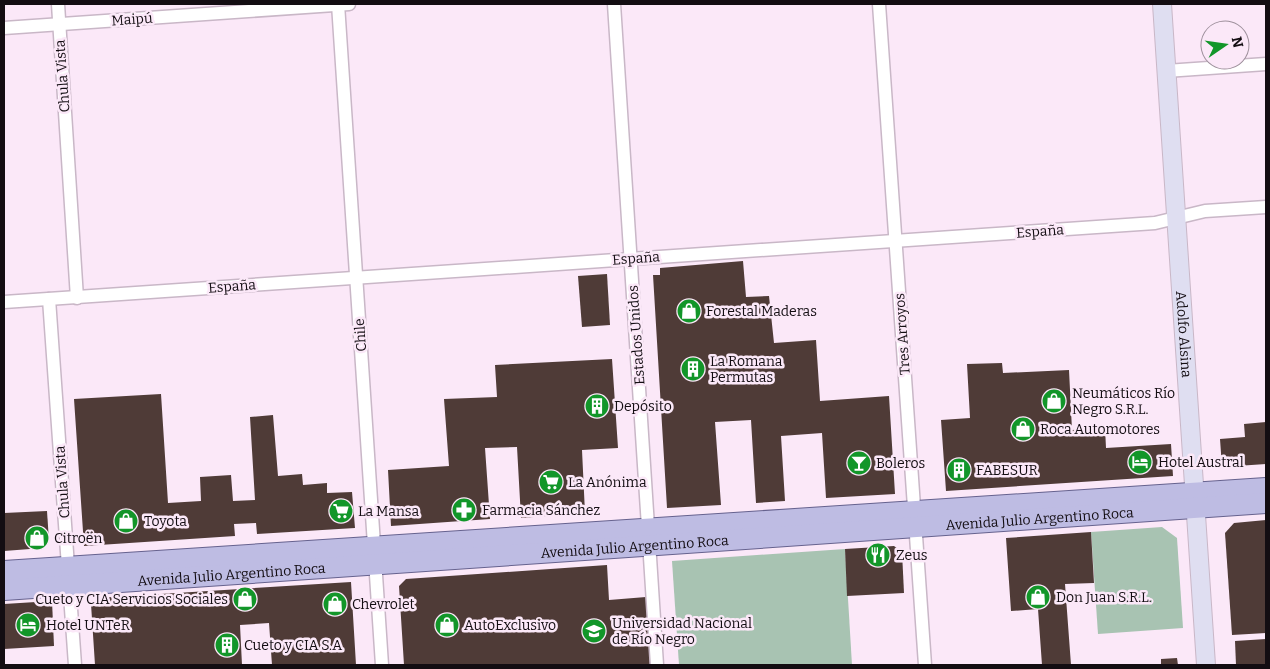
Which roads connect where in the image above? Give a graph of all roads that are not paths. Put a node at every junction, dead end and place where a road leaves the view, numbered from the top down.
1 (58, 4) edge
2 (342, 4) edge
3 (614, 4) edge
4 (880, 4) edge
5 (1162, 4) edge
6 (59, 24) junction
7 (4, 28) edge
8 (1266, 64) edge
9 (1166, 70) junction
10 (1266, 207) edge
11 (1176, 218) junction
12 (896, 240) junction
13 (630, 258) junction
14 (356, 278) junction
15 (77, 298) junction
16 (49, 299) junction
17 (4, 302) edge
18 (1266, 488) edge
19 (1195, 500) junction
20 (1266, 503) edge
21 (914, 519) junction
22 (649, 537) junction
23 (375, 555) junction
24 (4, 571) edge
25 (69, 576) junction
26 (4, 590) edge
27 (75, 665) edge
28 (382, 665) edge
29 (657, 665) edge
30 (925, 665) edge
31 (1206, 665) edge

1 - 6 street, Chula Vista
2 - 6 street, Maipú
2 - 14 street, Chile
3 - 13 street, Estados Unidos
4 - 12 street, Tres Arroyos
5 - 9 main road, Adolfo Alsina
6 - 7 street, Maipú
6 - 15 street, Chula Vista
8 - 9 street
9 - 11 main road, Adolfo Alsina
10 - 11 street, España
11 - 12 street, España
11 - 19 main road, Adolfo Alsina
12 - 13 street, España
12 - 21 street, Tres Arroyos
13 - 14 street, España
13 - 22 street, Estados Unidos
14 - 15 street, España
14 - 23 street, Chile
15 - 16 street, España
16 - 17 street, España
16 - 25 street, Chula Vista
18 - 19 main road, Avenida Julio Argentino Roca
19 - 20 main road, Avenida Julio Argentino Roca
19 - 21 main road, Avenida Julio Argentino Roca
19 - 31 main road, Adolfo Alsina
21 - 22 main road, Avenida Julio Argentino Roca
21 - 30 street, Tres Arroyos
22 - 23 main road, Avenida Julio Argentino Roca
22 - 29 street, Estados Unidos
23 - 25 main road, Avenida Julio Argentino Roca
23 - 28 street, Chile
24 - 25 main road, Avenida Julio Argentino Roca
25 - 26 main road, Avenida Julio Argentino Roca
25 - 27 street, Chula Vista

